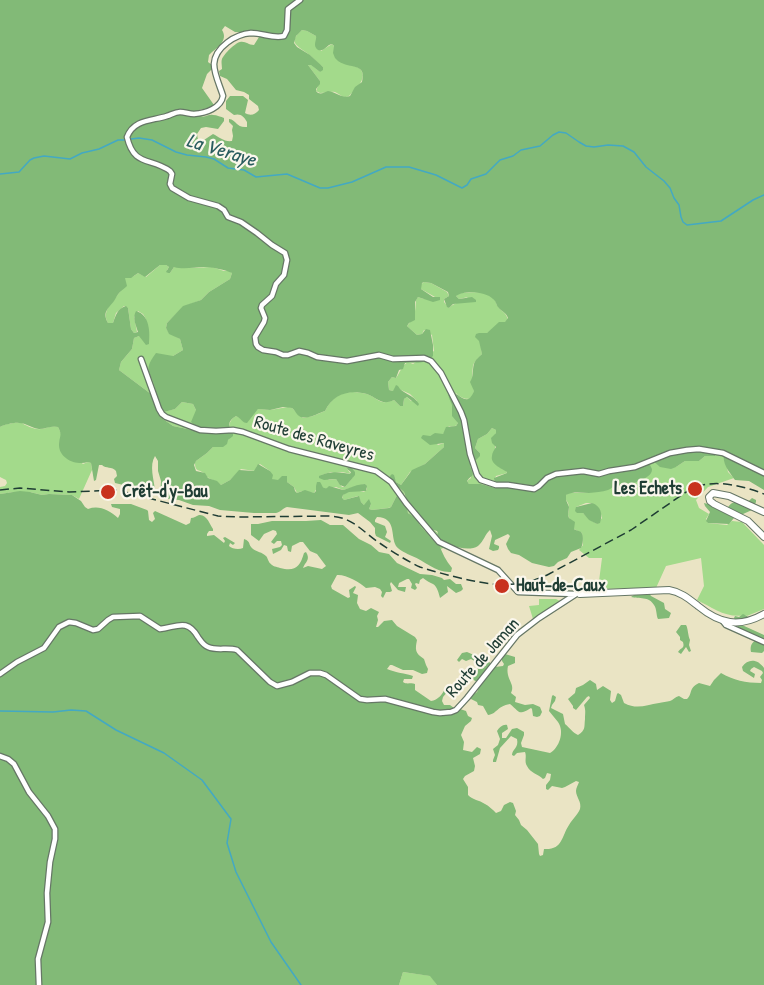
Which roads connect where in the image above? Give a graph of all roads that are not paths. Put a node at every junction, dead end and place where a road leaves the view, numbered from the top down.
1 (300, 0) edge
2 (141, 358) dead end
3 (764, 473) edge
4 (764, 512) edge
5 (764, 537) edge
6 (578, 594) junction
7 (764, 614) edge
8 (722, 621) junction
9 (764, 642) edge
10 (0, 674) edge
11 (0, 756) edge
12 (39, 985) edge

1 - 3 street
2 - 6 street, Route des Raveyres
4 - 5 street
6 - 8 street
6 - 10 street, Route de Jaman
7 - 8 street
8 - 9 street
11 - 12 street

